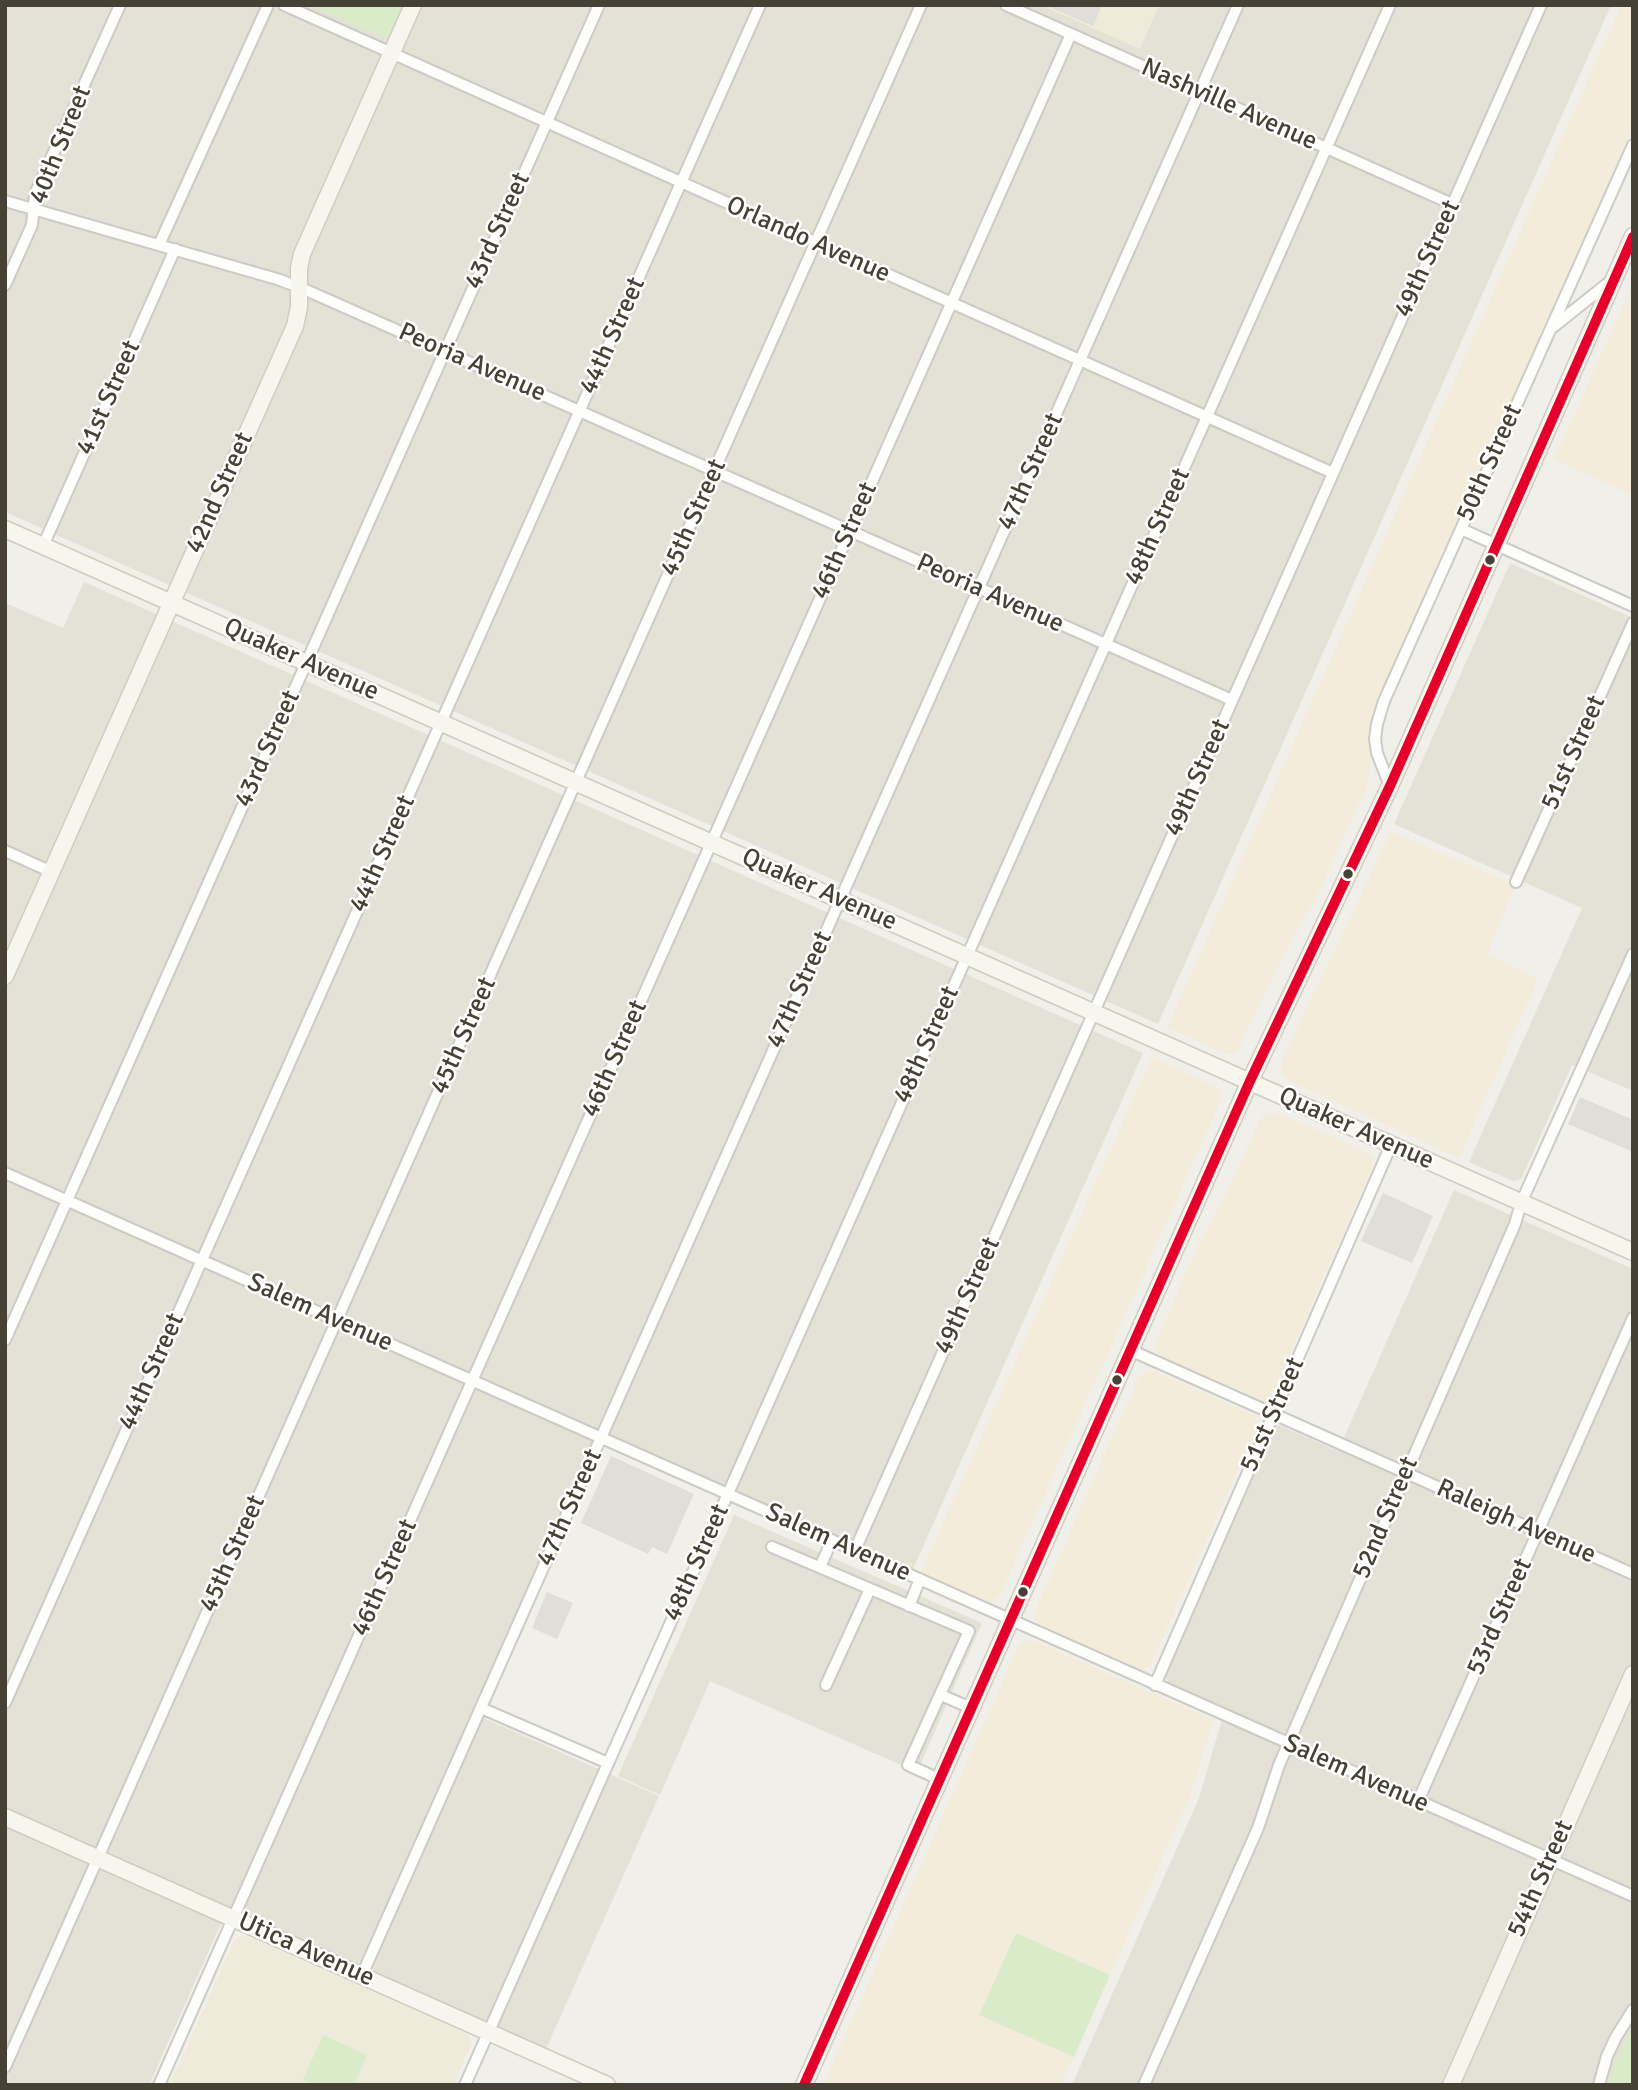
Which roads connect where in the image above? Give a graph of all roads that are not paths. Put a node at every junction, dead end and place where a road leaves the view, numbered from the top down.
1 (120, 5) edge
2 (268, 5) edge
3 (284, 5) edge
4 (413, 5) edge
5 (599, 5) edge
6 (760, 5) edge
7 (921, 5) edge
8 (1006, 5) edge
9 (1238, 5) edge
10 (1390, 5) edge
11 (1541, 5) edge
12 (1071, 34) junction
13 (391, 54) junction
14 (1200, 92) junction
15 (546, 123) junction
16 (1633, 145) edge
17 (1326, 148) junction
18 (681, 183) junction
19 (5, 201) edge
20 (1452, 204) junction
21 (33, 209) junction
22 (1633, 236) edge
23 (816, 243) junction
24 (159, 245) junction
25 (175, 249) junction
26 (1614, 278) junction
27 (5, 285) edge
28 (299, 287) junction
29 (951, 303) junction
30 (1550, 329) junction
31 (445, 351) junction
32 (1081, 360) junction
33 (580, 410) junction
34 (1207, 416) junction
35 (715, 471) junction
36 (1333, 473) junction
37 (5, 529) edge
38 (1461, 529) junction
39 (850, 531) junction
40 (1496, 545) junction
41 (43, 546) junction
42 (979, 589) junction
43 (171, 603) junction
44 (1633, 606) edge
45 (1633, 623) edge
46 (1105, 645) junction
47 (306, 663) junction
48 (1232, 700) junction
49 (442, 723) junction
50 (577, 782) junction
51 (1390, 786) junction
52 (711, 842) junction
53 (5, 851) edge
54 (52, 872) junction
55 (1516, 882) dead end
56 (841, 900) junction
57 (1633, 954) edge
58 (967, 956) junction
59 (5, 976) edge
60 (1094, 1012) junction
61 (1250, 1081) junction
62 (1391, 1145) junction
63 (5, 1173) edge
64 (67, 1201) junction
65 (1521, 1203) junction
66 (1633, 1252) edge
67 (202, 1261) junction
68 (1633, 1318) edge
69 (337, 1321) junction
70 (5, 1340) edge
71 (1130, 1350) junction
72 (472, 1381) junction
73 (1274, 1414) junction
74 (601, 1438) junction
75 (1405, 1473) junction
76 (728, 1494) junction
77 (1538, 1532) junction
78 (832, 1540) junction
79 (772, 1547) dead end
80 (855, 1550) junction
81 (820, 1567) junction
82 (1633, 1574) edge
83 (920, 1579) junction
84 (870, 1589) junction
85 (909, 1606) junction
86 (1010, 1619) junction
87 (1633, 1674) edge
88 (826, 1685) dead end
89 (1155, 1685) junction
90 (941, 1695) junction
91 (5, 1703) edge
92 (481, 1708) junction
93 (971, 1708) junction
94 (1288, 1744) junction
95 (608, 1763) junction
96 (939, 1779) junction
97 (1418, 1801) junction
98 (5, 1817) edge
99 (98, 1858) junction
100 (1550, 1860) junction
101 (1633, 1896) edge
102 (233, 1918) junction
103 (362, 1975) junction
104 (1633, 2010) edge
105 (489, 2031) junction
106 (5, 2067) edge
107 (1599, 2083) edge
108 (159, 2085) edge
109 (465, 2085) edge
110 (607, 2085) edge
111 (804, 2085) edge
112 (1144, 2085) edge
113 (1451, 2085) edge

1 - 21 street, 40th Street
2 - 24 street
3 - 13 street, Orlando Avenue
4 - 13 main road, 42nd Street
5 - 15 street, 43rd Street
6 - 18 street, 44th Street
7 - 23 street, 45th Street
8 - 12 street, Nashville Avenue
9 - 14 street, 47th Street
10 - 17 street, 48th Street
11 - 20 street, 49th Street
12 - 14 street, Nashville Avenue
12 - 29 street, 46th Street
13 - 15 street, Orlando Avenue
13 - 28 main road, 42nd Street
14 - 17 street, Nashville Avenue
14 - 32 street, 47th Street
15 - 18 street, Orlando Avenue
15 - 31 street, 43rd Street
16 - 30 street, 50th Street
17 - 20 street, Nashville Avenue
17 - 34 street, 48th Street
18 - 23 street, Orlando Avenue
18 - 33 street, 44th Street
19 - 21 street, Peoria Avenue
20 - 36 street, 49th Street
21 - 24 street, Peoria Avenue
21 - 27 street, 40th Street
22 - 26 main road, 50th Street
23 - 29 street, Orlando Avenue
23 - 35 street, 45th Street
24 - 25 street, Peoria Avenue
25 - 28 street, Peoria Avenue
25 - 41 street, 41st Street
26 - 30 street
26 - 40 main road, 50th Street
28 - 31 street, Peoria Avenue
28 - 43 main road, 42nd Street
29 - 32 street, Orlando Avenue
29 - 39 street, 46th Street
30 - 38 street, 50th Street
31 - 33 street, Peoria Avenue
31 - 47 street, 43rd Street
32 - 34 street, Orlando Avenue
32 - 42 street, 47th Street
33 - 35 street, Peoria Avenue
33 - 49 street, 44th Street
34 - 36 street, Orlando Avenue
34 - 46 street, 48th Street
35 - 39 street, Peoria Avenue
35 - 50 street, 45th Street
36 - 48 street, 49th Street
37 - 41 main road, Quaker Avenue
38 - 40 street
38 - 51 street, 50th Street
39 - 42 street, Peoria Avenue
39 - 52 street, 46th Street
40 - 44 street
40 - 51 main road, 50th Street
41 - 43 main road, Quaker Avenue
42 - 46 street, Peoria Avenue
42 - 56 street, 47th Street
43 - 47 main road, Quaker Avenue
43 - 54 main road, 42nd Street
45 - 55 street, 51st Street
46 - 48 street, Peoria Avenue
46 - 58 street, 48th Street
47 - 49 main road, Quaker Avenue
47 - 64 street, 43rd Street
48 - 60 street, 49th Street
49 - 50 main road, Quaker Avenue
49 - 67 street, 44th Street
50 - 52 main road, Quaker Avenue
50 - 69 street, 45th Street
51 - 61 main road, 50th Street
52 - 56 main road, Quaker Avenue
52 - 72 street, 46th Street
53 - 54 street
54 - 59 main road, 42nd Street
56 - 58 main road, Quaker Avenue
56 - 74 street, 47th Street
57 - 65 street, 52nd Street
58 - 60 main road, Quaker Avenue
58 - 76 street, 48th Street
60 - 61 main road, Quaker Avenue
60 - 80 street, 49th Street
61 - 62 main road, Quaker Avenue
61 - 71 main road, 50th Street
62 - 65 main road, Quaker Avenue
62 - 73 street, 51st Street
63 - 64 street, Salem Avenue
64 - 67 street, Salem Avenue
64 - 70 street, 43rd Street
65 - 66 main road, Quaker Avenue
65 - 75 street, 52nd Street
67 - 69 street, Salem Avenue
67 - 91 street, 44th Street
68 - 77 street, 53rd Street
69 - 72 street, Salem Avenue
69 - 99 street, 45th Street
71 - 73 street, Raleigh Avenue
71 - 86 main road, 50th Street
72 - 74 street, Salem Avenue
72 - 102 street, 46th Street
73 - 75 street, Raleigh Avenue
73 - 89 street, 51st Street
74 - 76 street, Salem Avenue
74 - 92 street, 47th Street
75 - 77 street, Raleigh Avenue
75 - 94 street, 52nd Street
76 - 78 street, Salem Avenue
76 - 95 street, 48th Street
77 - 82 street, Raleigh Avenue
77 - 97 street, 53rd Street
78 - 80 street, Salem Avenue
78 - 81 street
79 - 81 street
80 - 83 street, Salem Avenue
81 - 84 street
83 - 85 street
83 - 86 street, Salem Avenue
84 - 85 street
84 - 88 street
85 - 90 street
86 - 89 street, Salem Avenue
86 - 93 main road, 50th Street
87 - 100 main road, 54th Street
89 - 94 street, Salem Avenue
90 - 93 street
90 - 96 street
92 - 95 street
92 - 103 street, 47th Street
93 - 96 main road, 50th Street
94 - 97 street, Salem Avenue
94 - 112 street, 52nd Street
95 - 105 street, 48th Street
96 - 111 main road, 50th Street
97 - 100 street, Salem Avenue
98 - 99 main road, Utica Avenue
99 - 102 main road, Utica Avenue
99 - 106 street, 45th Street
100 - 101 street, Salem Avenue
100 - 113 main road, 54th Street
102 - 103 main road, Utica Avenue
102 - 108 street, 46th Street
103 - 105 main road, Utica Avenue
104 - 107 street
105 - 109 street, 48th Street
105 - 110 main road, Utica Avenue

